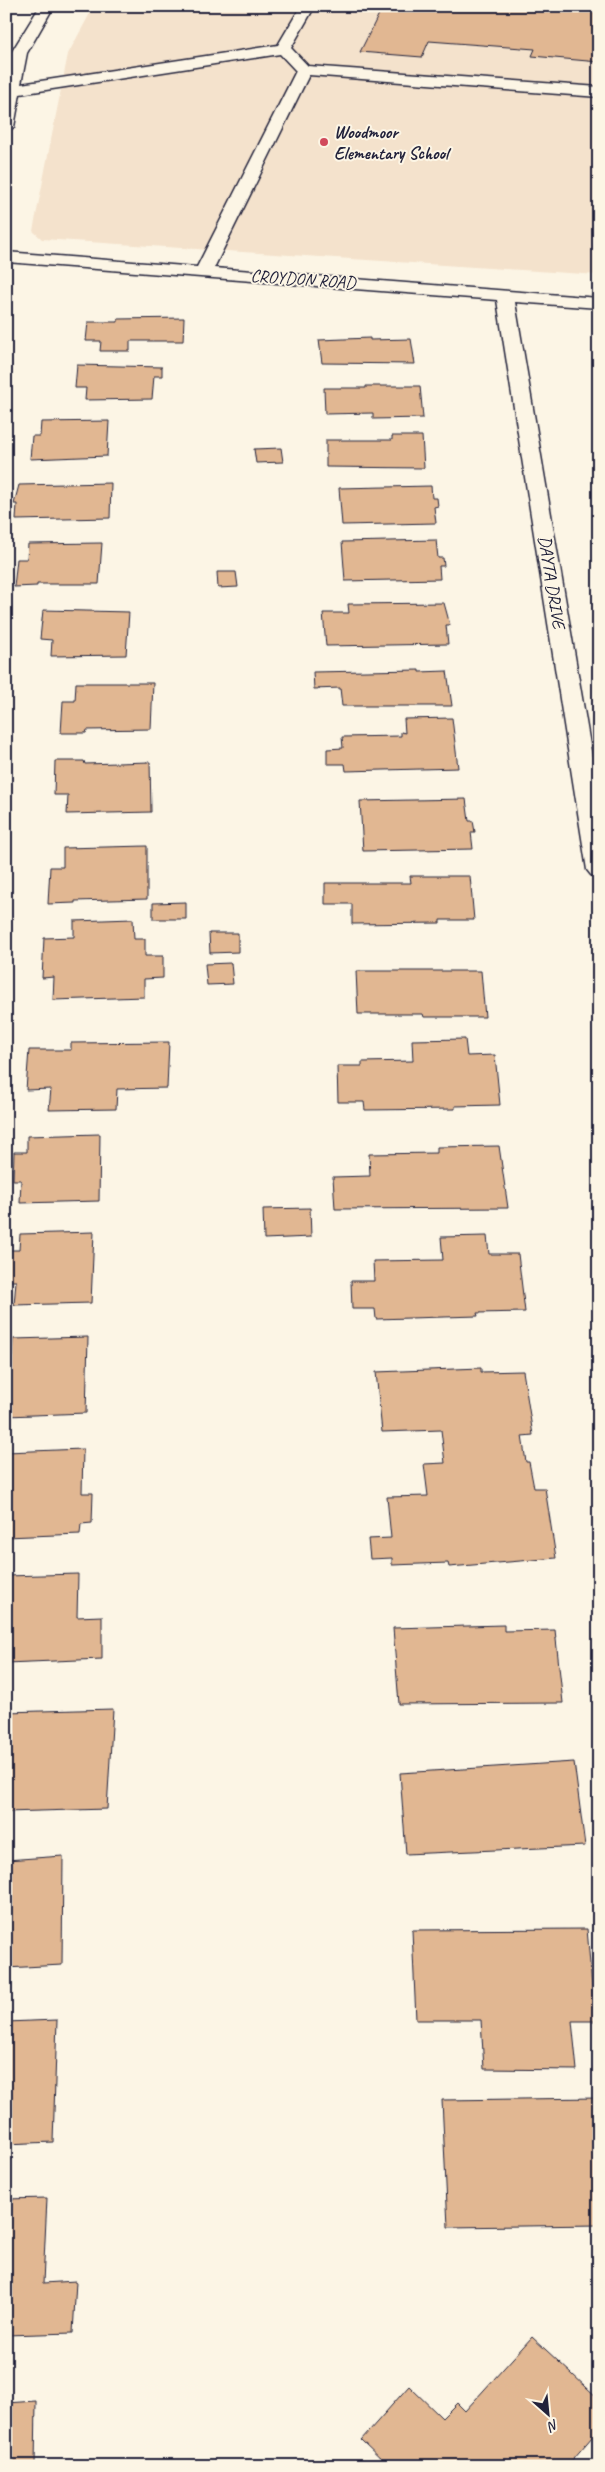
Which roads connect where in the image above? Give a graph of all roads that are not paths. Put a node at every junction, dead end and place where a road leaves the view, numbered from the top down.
1 (47, 6) edge
2 (308, 6) edge
3 (282, 49) junction
4 (304, 70) junction
5 (13, 90) junction
6 (599, 92) edge
7 (6, 127) edge
8 (6, 257) edge
9 (203, 272) junction
10 (505, 294) junction
11 (599, 303) edge
12 (599, 870) edge

1 - 5 street
2 - 3 street
3 - 4 street
3 - 5 street
4 - 6 street
4 - 9 street
5 - 7 street
8 - 9 street, CROYDON ROAD
9 - 10 street, CROYDON ROAD
10 - 11 street, CROYDON ROAD
10 - 12 street, DAYTA DRIVE

